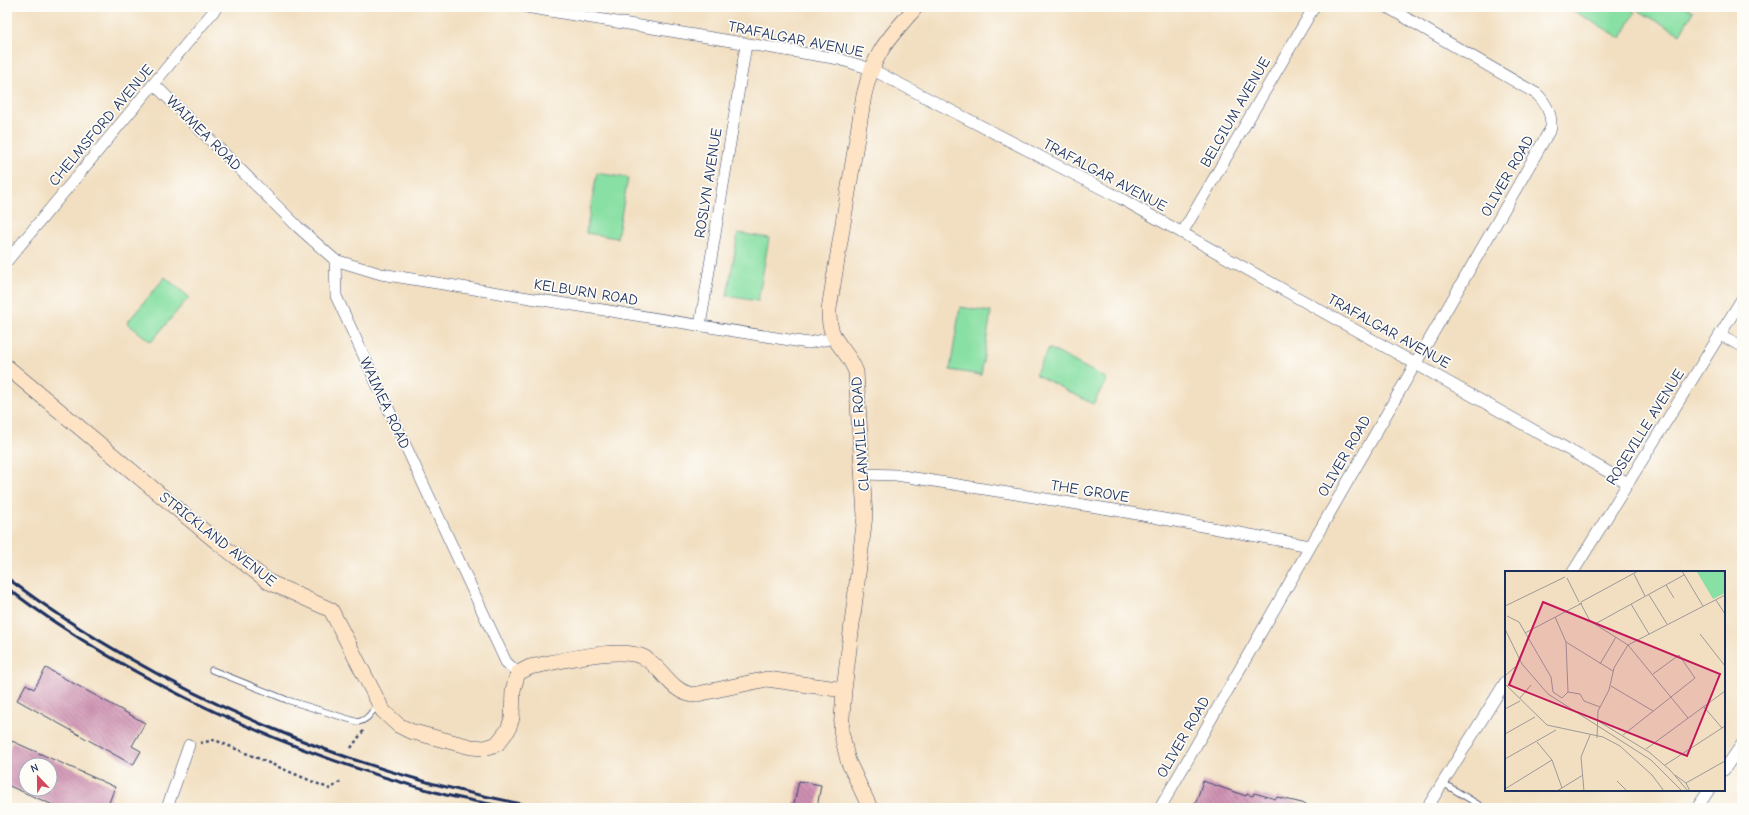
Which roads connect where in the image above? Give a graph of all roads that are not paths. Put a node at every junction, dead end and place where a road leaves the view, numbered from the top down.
1 (217, 7) edge
2 (526, 7) edge
3 (916, 7) edge
4 (1314, 7) edge
5 (1387, 7) edge
6 (746, 45) junction
7 (871, 69) junction
8 (154, 84) junction
9 (1182, 233) junction
10 (334, 260) junction
11 (7, 261) edge
12 (1742, 299) edge
13 (700, 326) junction
14 (1720, 335) junction
15 (834, 338) junction
16 (1742, 346) edge
17 (1415, 363) junction
18 (7, 367) edge
19 (863, 474) junction
20 (1628, 483) junction
21 (1310, 546) junction
22 (1574, 571) edge
23 (212, 670) dead end
24 (518, 672) junction
25 (1505, 683) edge
26 (844, 690) junction
27 (380, 705) junction
28 (1742, 744) edge
29 (189, 745) road end
30 (1725, 769) edge
31 (1443, 783) junction
32 (1709, 791) edge
33 (167, 808) edge
34 (870, 808) edge
35 (1160, 808) edge
36 (1427, 808) edge
37 (1484, 808) edge
38 (1697, 808) edge

1 - 8 street, CHELMSFORD AVENUE
2 - 6 street, TRAFALGAR AVENUE
3 - 7 street, CLANVILLE ROAD
4 - 9 street, BELGIUM AVENUE
5 - 17 street, OLIVER ROAD
6 - 7 street, TRAFALGAR AVENUE
6 - 13 street, ROSLYN AVENUE
7 - 9 street, TRAFALGAR AVENUE
7 - 15 street, CLANVILLE ROAD
8 - 10 street, WAIMEA ROAD
8 - 11 street, CHELMSFORD AVENUE
9 - 17 street, TRAFALGAR AVENUE
10 - 13 street, KELBURN ROAD
10 - 24 street, WAIMEA ROAD
12 - 14 street, ROSEVILLE AVENUE
13 - 15 street, KELBURN ROAD
14 - 16 street
14 - 20 street, ROSEVILLE AVENUE
15 - 19 street, CLANVILLE ROAD
17 - 20 street, TRAFALGAR AVENUE
17 - 21 street, OLIVER ROAD
18 - 27 street, STRICKLAND AVENUE
19 - 21 street, THE GROVE
19 - 26 street, CLANVILLE ROAD
20 - 22 street, ROSEVILLE AVENUE
21 - 35 street, OLIVER ROAD
23 - 27 lane
24 - 26 street
24 - 27 street, STRICKLAND AVENUE
25 - 31 street
26 - 34 street, CLANVILLE ROAD
28 - 30 street
29 - 33 street
31 - 36 street
31 - 37 lane
32 - 38 street

